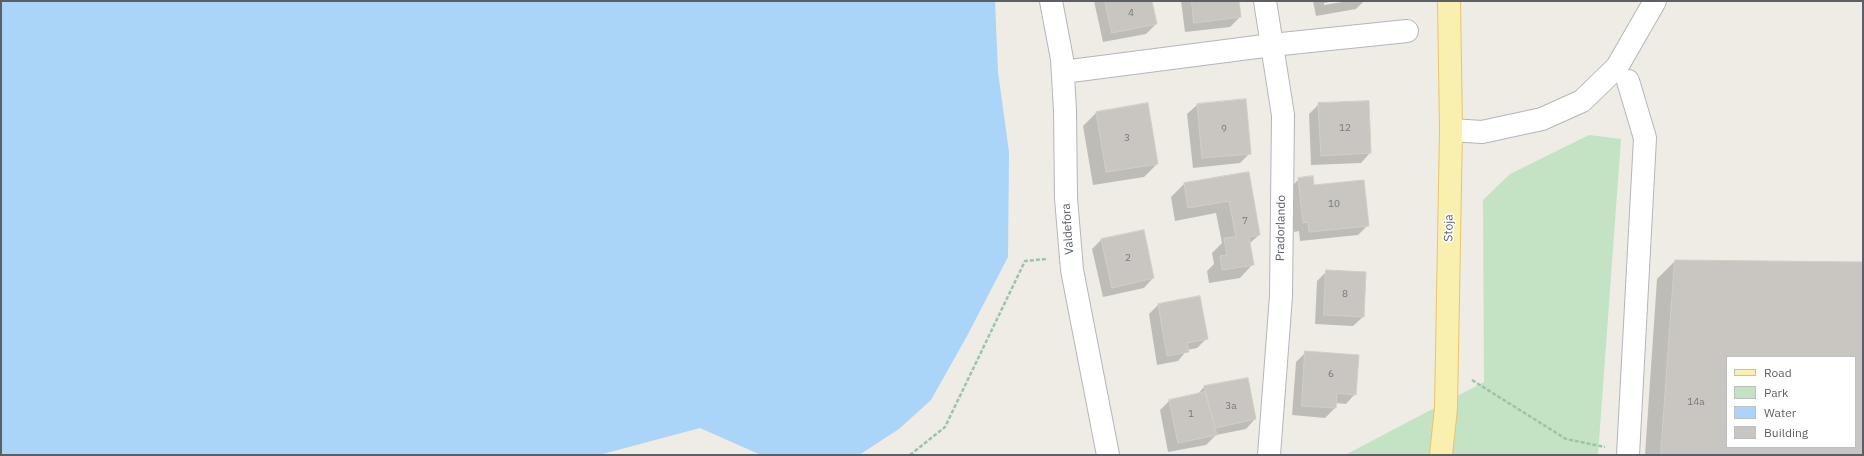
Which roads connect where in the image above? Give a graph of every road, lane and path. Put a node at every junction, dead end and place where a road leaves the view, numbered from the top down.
1 (1051, 1) edge
2 (1265, 1) edge
3 (1449, 1) edge
4 (1655, 1) edge
5 (1407, 31) dead end
6 (1272, 45) junction
7 (1063, 72) junction
8 (1628, 81) dead end
9 (1451, 130) junction
10 (1070, 256) junction
11 (1468, 377) dead end
12 (1628, 453) edge
13 (910, 455) edge
14 (1108, 455) edge
15 (1269, 455) edge
16 (1441, 455) edge

1 - 7 street, Valdefora
2 - 6 street, Pradorlando
3 - 9 main road, Stoja
4 - 9 street
5 - 6 street
6 - 7 street
6 - 15 street, Pradorlando
7 - 10 street, Valdefora
8 - 12 street
9 - 16 main road, Stoja
10 - 13 path
10 - 14 street, Valdefora
11 - 12 path

